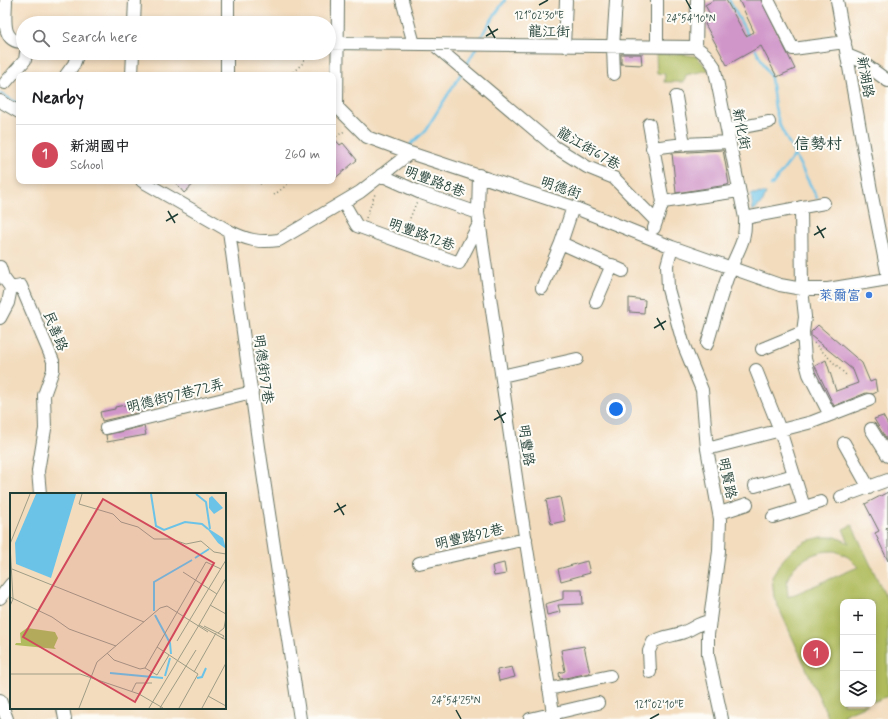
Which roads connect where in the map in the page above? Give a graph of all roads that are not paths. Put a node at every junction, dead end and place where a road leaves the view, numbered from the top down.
1 (6, 0) edge
2 (135, 0) edge
3 (228, 0) edge
4 (338, 0) edge
5 (402, 0) edge
6 (566, 0) edge
7 (616, 0) edge
8 (657, 0) edge
9 (697, 0) edge
10 (768, 0) edge
11 (838, 0) edge
12 (134, 16) edge
13 (228, 16) edge
14 (336, 17) edge
15 (16, 41) edge
16 (845, 42) junction
17 (336, 43) edge
18 (414, 44) junction
19 (433, 44) junction
20 (564, 46) junction
21 (613, 47) junction
22 (657, 47) junction
23 (696, 47) junction
24 (847, 54) junction
25 (25, 60) edge
26 (75, 60) edge
27 (133, 60) edge
28 (227, 60) edge
29 (334, 60) edge
30 (68, 72) edge
31 (132, 72) edge
32 (227, 72) edge
33 (335, 72) edge
34 (614, 74) dead end
35 (888, 81) edge
36 (5, 83) dead end
37 (336, 91) edge
38 (676, 97) dead end
39 (0, 101) edge
40 (16, 110) edge
41 (769, 122) dead end
42 (649, 124) dead end
43 (727, 130) junction
44 (729, 142) junction
45 (684, 144) junction
46 (652, 148) junction
47 (410, 153) junction
48 (381, 175) junction
49 (479, 175) junction
50 (147, 184) edge
51 (739, 191) junction
52 (342, 202) junction
53 (663, 202) junction
54 (824, 203) dead end
55 (573, 207) junction
56 (801, 208) junction
57 (479, 217) junction
58 (745, 218) junction
59 (656, 221) junction
60 (229, 232) junction
61 (650, 238) junction
62 (561, 243) junction
63 (672, 247) junction
64 (612, 265) junction
65 (0, 267) edge
66 (731, 268) junction
67 (624, 271) dead end
68 (888, 278) edge
69 (11, 288) junction
70 (542, 288) dead end
71 (802, 289) junction
72 (596, 302) dead end
73 (0, 318) edge
74 (803, 332) junction
75 (707, 344) dead end
76 (762, 349) dead end
77 (577, 359) dead end
78 (756, 370) dead end
79 (502, 376) junction
80 (252, 392) junction
81 (869, 400) dead end
82 (830, 415) junction
83 (106, 428) dead end
84 (871, 429) dead end
85 (780, 430) junction
86 (844, 443) dead end
87 (707, 450) junction
88 (888, 456) edge
89 (794, 476) junction
90 (888, 480) edge
91 (755, 486) dead end
92 (869, 488) junction
93 (40, 493) edge
94 (841, 496) dead end
95 (821, 502) dead end
96 (746, 504) dead end
97 (804, 507) junction
98 (720, 513) junction
99 (773, 517) dead end
100 (526, 539) junction
101 (419, 563) dead end
102 (10, 585) edge
103 (1, 595) edge
104 (710, 621) junction
105 (650, 672) dead end
106 (610, 676) dead end
107 (549, 689) junction
108 (0, 700) edge
109 (598, 703) dead end
110 (63, 709) edge
111 (553, 716) edge
112 (7, 719) edge
113 (65, 719) edge
114 (300, 719) edge
115 (530, 719) edge
116 (722, 719) edge

1 - 15 street
2 - 12 street
3 - 13 street
4 - 14 street, 明德街
5 - 18 street
6 - 20 street
7 - 21 street
8 - 22 street
9 - 23 street
10 - 16 street
11 - 16 street, 新湖路
16 - 24 street, 新湖路
17 - 18 street, 龍江街
18 - 19 street, 龍江街
19 - 20 street, 龍江街
19 - 59 street, 龍江街67巷
20 - 21 street, 龍江街
21 - 22 street, 龍江街
21 - 34 street
22 - 23 street, 龍江街
23 - 43 street, 新化街
24 - 35 street
24 - 68 street, 新湖路
25 - 36 street
26 - 30 street
27 - 31 street
28 - 32 street
29 - 33 street, 明德街
37 - 47 street, 明德街
38 - 45 street
39 - 40 street
41 - 43 street
42 - 46 street
43 - 44 street, 新化街
44 - 45 street
44 - 51 street, 新化街
45 - 46 street
46 - 53 street
47 - 48 street
47 - 49 street, 明德街
48 - 52 street
48 - 57 street, 明豐路8巷
49 - 55 street, 明德街
49 - 57 street, 明豐路
50 - 60 street
51 - 53 street
51 - 58 street, 新化街
52 - 57 street, 明豐路12巷
52 - 60 street
53 - 59 street
54 - 56 street
55 - 61 street, 明德街
55 - 62 street
56 - 58 street
56 - 71 street
57 - 79 street, 明豐路
58 - 66 street, 新化街
59 - 61 street
60 - 80 street, 明德街97巷
61 - 63 street, 明德街
62 - 64 street
62 - 70 street
63 - 66 street, 明德街
63 - 87 street, 明賢路
64 - 67 street
64 - 72 street
65 - 69 street
66 - 71 street, 明德街
66 - 75 street, 新化街
68 - 71 street, 明德街
69 - 73 street
69 - 93 street, 民善路
71 - 74 street
74 - 76 street
74 - 82 street
77 - 79 street
78 - 85 street
79 - 100 street, 明豐路
80 - 83 street, 明德街97巷72弄
80 - 114 street, 明德街97巷
81 - 82 street
82 - 85 street
84 - 88 street
85 - 87 street
85 - 89 street
86 - 92 street
87 - 98 street, 明賢路
89 - 91 street
89 - 97 street
90 - 92 street
92 - 94 street
95 - 97 street
96 - 98 street
97 - 99 street
98 - 104 street, 明賢路
100 - 101 street, 明豐路92巷
100 - 107 street, 明豐路
102 - 103 street
104 - 105 street
104 - 116 street, 明賢路
106 - 107 street
107 - 111 street, 明豐路
108 - 112 street
109 - 111 street
110 - 113 street
111 - 115 street

